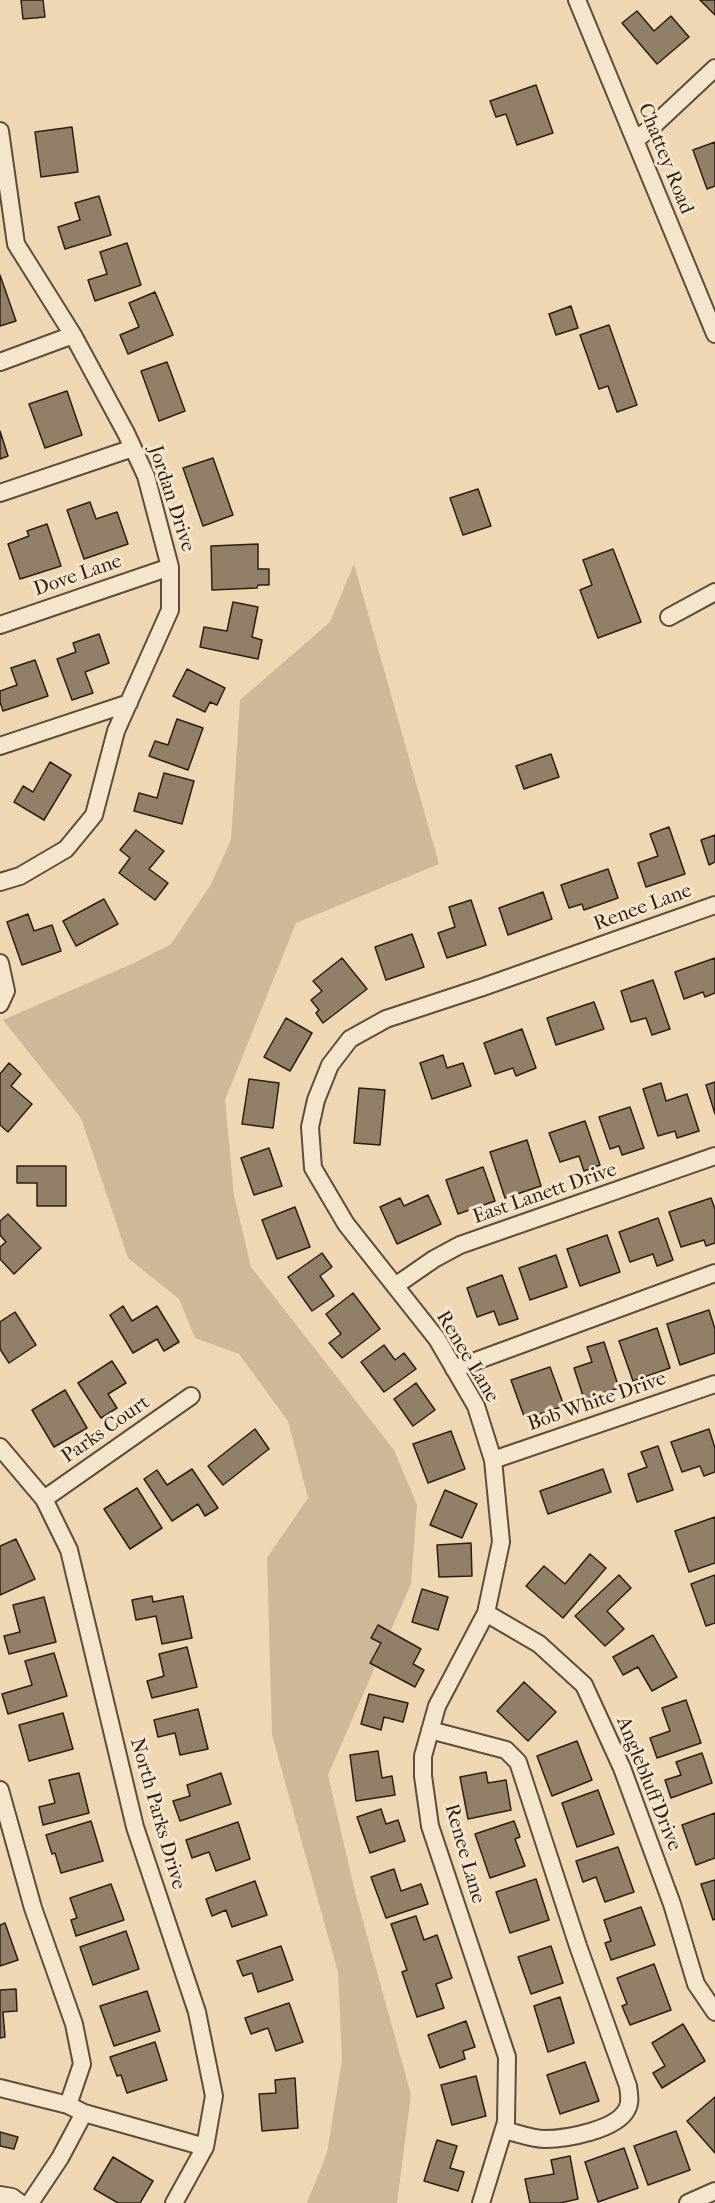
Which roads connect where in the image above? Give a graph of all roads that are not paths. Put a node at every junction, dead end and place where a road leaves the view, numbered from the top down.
1 (577, 0) edge
2 (715, 68) edge
3 (0, 131) edge
4 (635, 140) junction
5 (7, 225) edge
6 (709, 301) edge
7 (715, 334) edge
8 (73, 335) junction
9 (0, 362) edge
10 (133, 448) junction
11 (0, 493) edge
12 (170, 567) junction
13 (715, 592) edge
14 (669, 618) dead end
15 (0, 625) edge
16 (129, 703) junction
17 (0, 746) edge
18 (0, 882) edge
19 (715, 905) edge
20 (0, 963) edge
21 (0, 1004) edge
22 (715, 1156) edge
23 (715, 1273) edge
24 (395, 1286) junction
25 (454, 1369) junction
26 (715, 1384) edge
27 (191, 1396) dead end
28 (0, 1447) edge
29 (493, 1460) junction
30 (44, 1499) junction
31 (486, 1613) junction
32 (430, 1730) junction
33 (0, 1790) edge
34 (715, 2012) edge
35 (0, 2088) edge
36 (68, 2105) junction
37 (84, 2113) junction
38 (504, 2130) junction
39 (206, 2147) junction
40 (715, 2191) edge
41 (0, 2195) edge
42 (20, 2203) edge
43 (30, 2203) edge
44 (174, 2203) edge
45 (482, 2203) edge
46 (688, 2203) edge

1 - 4 street, Chattey Road
2 - 4 street
3 - 5 street, Jordan Drive
4 - 6 street, Chattey Road
5 - 8 street, Jordan Drive
6 - 7 street, Chattey Road
8 - 9 street
8 - 10 street, Jordan Drive
10 - 11 street
10 - 12 street, Jordan Drive
12 - 15 street, Dove Lane
12 - 16 street, Jordan Drive
13 - 14 street
16 - 17 street
16 - 18 street, Jordan Drive
19 - 24 street, Renee Lane
20 - 21 street
22 - 24 street, East Lanett Drive
23 - 25 street
24 - 25 street, Renee Lane
25 - 29 street, Renee Lane
26 - 29 street, Bob White Drive
27 - 30 street, Parks Court
28 - 30 street, North Parks Drive
29 - 31 street, Renee Lane
30 - 39 street, North Parks Drive
31 - 32 street, Renee Lane
31 - 34 street, Anglebluff Drive
32 - 38 street, Renee Lane
32 - 38 street
33 - 36 street
35 - 36 street
36 - 37 street
37 - 39 street
37 - 43 street
38 - 45 street, Renee Lane
39 - 44 street, North Parks Drive
40 - 46 street
41 - 42 street

